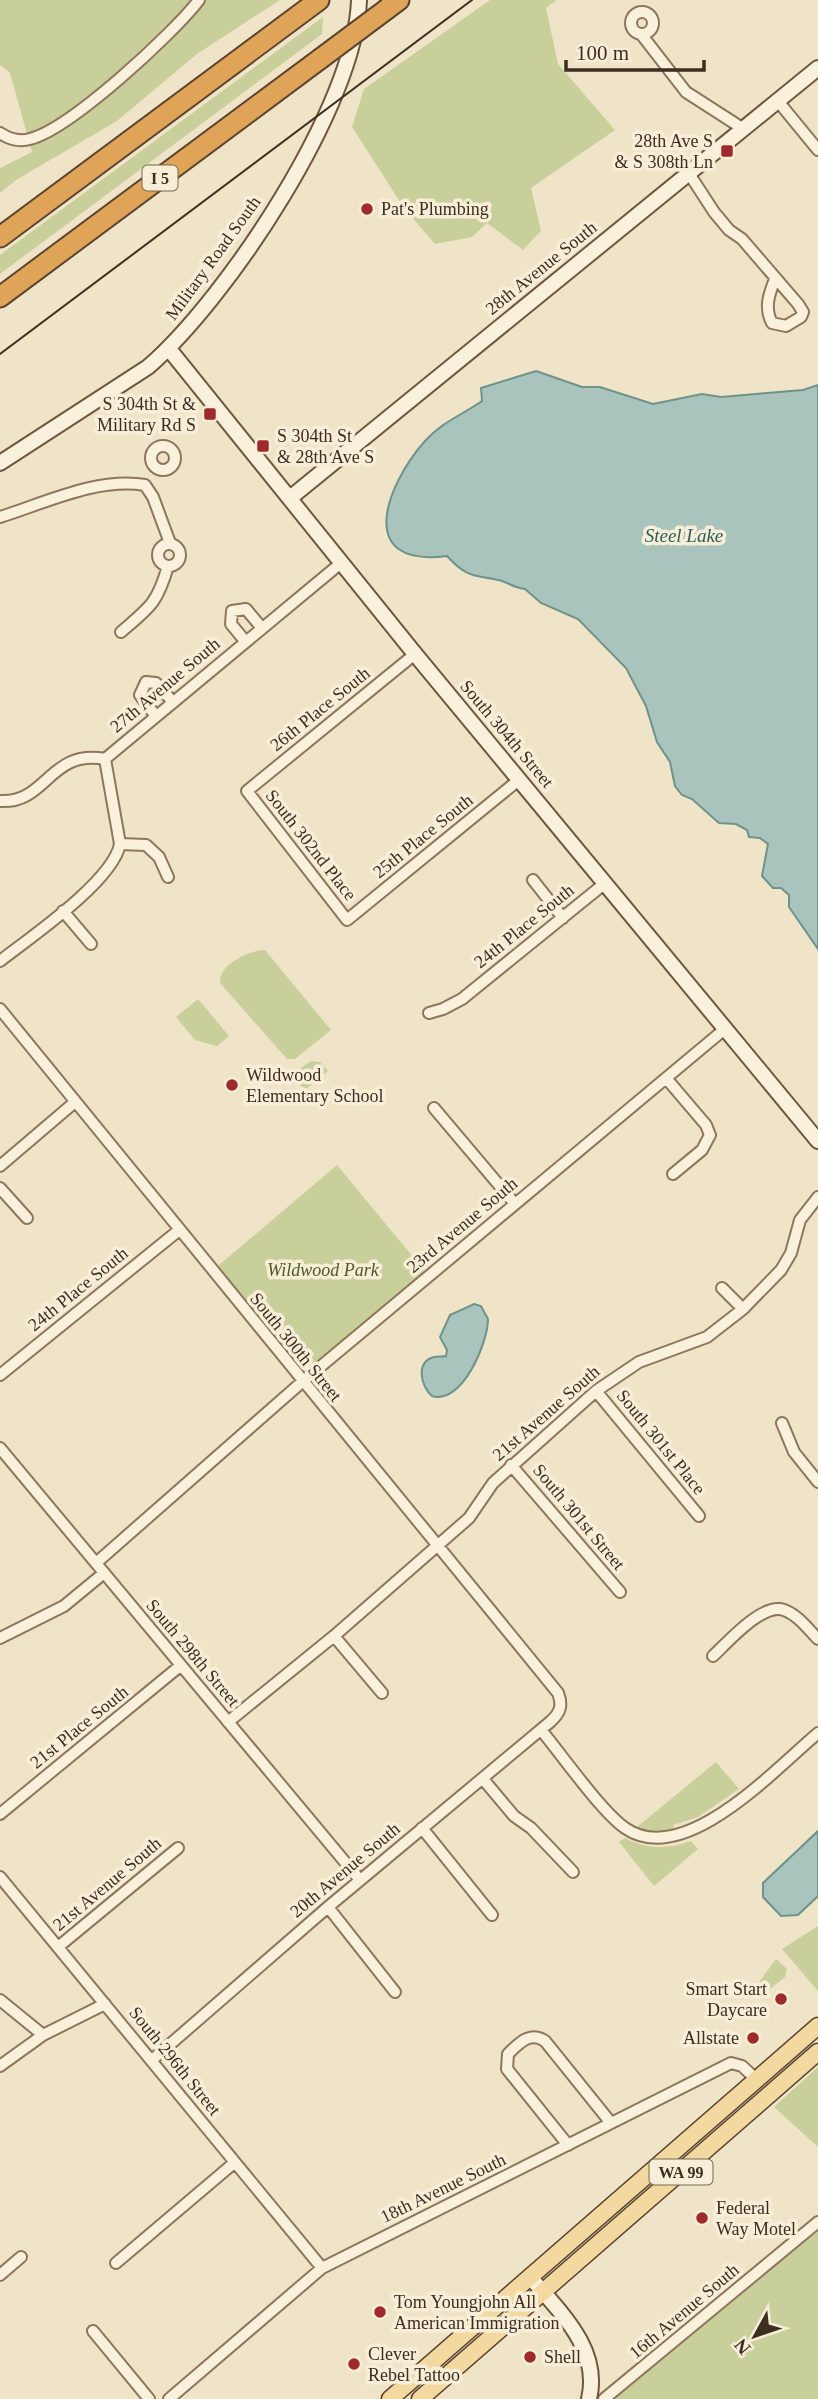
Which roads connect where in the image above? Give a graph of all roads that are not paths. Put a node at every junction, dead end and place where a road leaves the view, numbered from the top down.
1 (199, 0) edge
2 (319, 0) edge
3 (359, 0) edge
4 (393, 5) edge
5 (641, 34) dead end
6 (818, 68) edge
7 (777, 100) junction
8 (742, 128) junction
9 (0, 133) edge
10 (818, 150) edge
11 (688, 172) junction
12 (0, 237) edge
13 (775, 279) dead end
14 (0, 297) edge
15 (169, 349) junction
16 (0, 463) edge
17 (156, 469) dead end
18 (145, 485) junction
19 (290, 498) junction
20 (0, 517) edge
21 (341, 563) junction
22 (261, 627) junction
23 (121, 632) dead end
24 (245, 641) junction
25 (415, 654) junction
26 (172, 701) junction
27 (155, 715) junction
28 (105, 759) junction
29 (520, 779) junction
30 (247, 791) joint
31 (0, 801) edge
32 (120, 844) junction
33 (169, 877) dead end
34 (533, 880) dead end
35 (604, 884) junction
36 (63, 911) junction
37 (563, 918) junction
38 (347, 920) joint
39 (90, 943) dead end
40 (0, 961) edge
41 (0, 1009) edge
42 (429, 1013) dead end
43 (726, 1028) junction
44 (666, 1078) junction
45 (75, 1102) junction
46 (434, 1108) dead end
47 (818, 1141) edge
48 (0, 1166) edge
49 (673, 1174) dead end
50 (0, 1188) edge
51 (818, 1197) edge
52 (515, 1204) junction
53 (27, 1218) dead end
54 (178, 1231) junction
55 (722, 1288) dead end
56 (743, 1309) junction
57 (0, 1375) edge
58 (302, 1382) junction
59 (596, 1391) junction
60 (782, 1423) dead end
61 (1, 1451) edge
62 (511, 1465) junction
63 (818, 1482) edge
64 (699, 1516) dead end
65 (439, 1545) junction
66 (96, 1563) junction
67 (104, 1573) junction
68 (620, 1592) dead end
69 (334, 1636) junction
70 (0, 1638) edge
71 (818, 1639) edge
72 (713, 1656) dead end
73 (180, 1666) junction
74 (382, 1693) dead end
75 (561, 1707) joint
76 (228, 1722) junction
77 (541, 1730) junction
78 (818, 1733) edge
79 (482, 1779) junction
80 (0, 1814) edge
81 (422, 1828) junction
82 (178, 1847) dead end
83 (573, 1872) dead end
84 (0, 1877) edge
85 (360, 1880) junction
86 (328, 1907) junction
87 (492, 1915) dead end
88 (58, 1947) junction
89 (395, 1992) dead end
90 (0, 2000) edge
91 (105, 2004) junction
92 (818, 2026) edge
93 (43, 2035) junction
94 (818, 2052) edge
95 (152, 2060) junction
96 (0, 2066) edge
97 (757, 2080) junction
98 (611, 2123) junction
99 (568, 2145) junction
100 (708, 2148) junction
101 (234, 2163) junction
102 (818, 2222) edge
103 (21, 2257) dead end
104 (116, 2263) dead end
105 (322, 2268) junction
106 (0, 2275) edge
107 (530, 2277) junction
108 (543, 2292) junction
109 (93, 2331) dead end
110 (149, 2399) edge
111 (169, 2399) edge
112 (390, 2399) edge
113 (421, 2399) edge
114 (589, 2399) edge
115 (604, 2399) edge

1 - 9 street
2 - 12 highway
3 - 15 street, Military Road South
4 - 14 highway, I 5, bridge
5 - 8 street
6 - 7 street, 28th Avenue South
7 - 8 street, 28th Avenue South
7 - 10 street
8 - 11 street, 28th Avenue South
11 - 13 street
11 - 19 street, 28th Avenue South
15 - 16 street, Military Road South
15 - 19 street, South 304th Street
17 - 18 street
18 - 20 street
18 - 23 street
19 - 21 street, South 304th Street
21 - 22 street, 27th Avenue South
21 - 25 street, South 304th Street
22 - 24 street, 27th Avenue South
22 - 24 street
24 - 26 street, 27th Avenue South
25 - 29 street, South 304th Street
25 - 30 street, 26th Place South
26 - 27 street, 27th Avenue South
26 - 27 street
27 - 28 street, 27th Avenue South
28 - 31 street, 27th Avenue South
28 - 32 street
29 - 35 street, South 304th Street
29 - 38 street, 25th Place South
30 - 38 street, South 302nd Place
32 - 33 street
32 - 36 street
34 - 37 street
35 - 37 street, 24th Place South
35 - 43 street, South 304th Street
36 - 39 street
36 - 40 street
37 - 42 street, 24th Place South
41 - 45 street, South 300th Street
43 - 44 street, 23rd Avenue South
43 - 47 street, South 304th Street
44 - 49 street
44 - 52 street, 23rd Avenue South
45 - 48 street
45 - 54 street, South 300th Street
46 - 52 street
50 - 53 street
51 - 56 street, 21st Avenue South
52 - 58 street, 23rd Avenue South
54 - 57 street, 24th Place South
54 - 58 street, South 300th Street
55 - 56 street
56 - 59 street, 21st Avenue South
58 - 65 street, South 300th Street
58 - 66 street, 23rd Avenue South
59 - 62 street, 21st Avenue South
59 - 64 street, South 301st Place
60 - 63 street
61 - 66 street, South 298th Street
62 - 65 street, 21st Avenue South
62 - 68 street, South 301st Street
65 - 69 street, 21st Avenue South
65 - 75 street, South 300th Street
66 - 67 street, South 298th Street
67 - 70 street
67 - 73 street, South 298th Street
69 - 74 street
69 - 76 street, 21st Avenue South
71 - 72 street
73 - 76 street, South 298th Street
73 - 80 street, 21st Place South
75 - 77 street, 20th Avenue South
76 - 85 street, South 298th Street
77 - 78 street
77 - 79 street, 20th Avenue South
79 - 81 street, 20th Avenue South
79 - 83 street
81 - 85 street, 20th Avenue South
81 - 87 street
82 - 88 street, 21st Avenue South
84 - 88 street, South 296th Street
85 - 86 street, 20th Avenue South
86 - 89 street
86 - 95 street, 20th Avenue South
88 - 91 street, South 296th Street
90 - 93 street
91 - 93 street
91 - 95 street, South 296th Street
92 - 97 main road, WA 99
93 - 96 street
94 - 100 main road, WA 99
95 - 101 street, South 296th Street
97 - 98 street, 18th Avenue South
97 - 100 main road
97 - 107 main road, WA 99
98 - 99 street, 18th Avenue South
98 - 99 street
99 - 105 street, 18th Avenue South
100 - 108 main road, WA 99
101 - 104 street
101 - 105 street, South 296th Street
102 - 115 street, 16th Avenue South
103 - 106 street
105 - 111 street, 18th Avenue South
107 - 108 street
107 - 112 main road, WA 99
108 - 113 main road, WA 99
108 - 114 street
109 - 110 street

